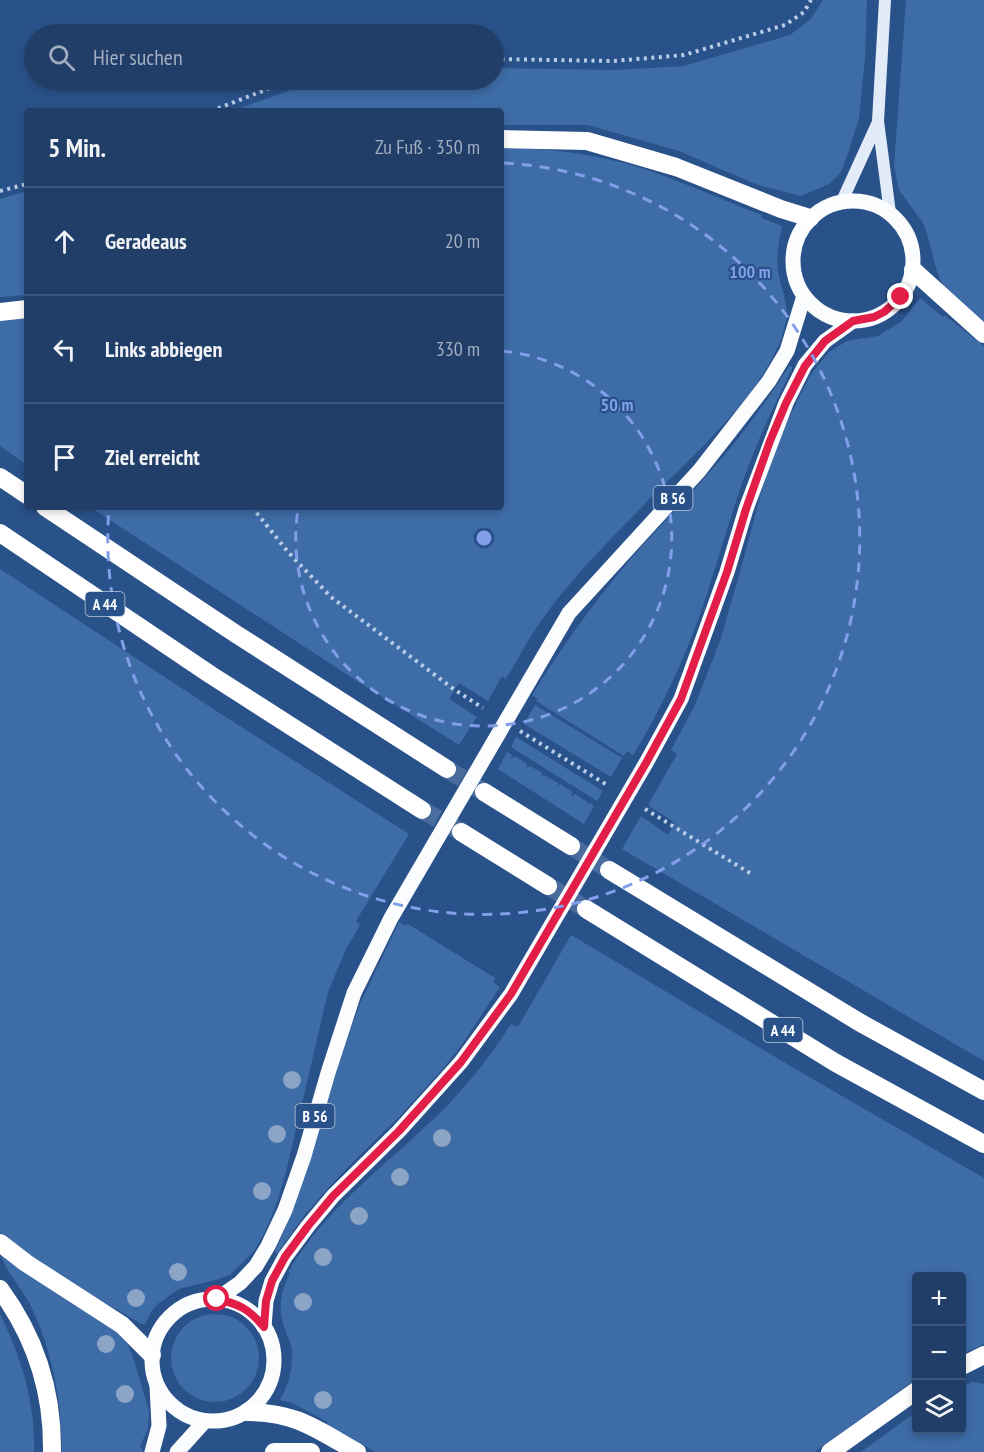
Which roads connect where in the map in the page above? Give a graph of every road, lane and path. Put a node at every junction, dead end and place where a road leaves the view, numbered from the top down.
1 (811, 0) edge
2 (885, 0) edge
3 (504, 59) edge
4 (265, 90) edge
5 (219, 108) edge
6 (878, 121) junction
7 (504, 138) edge
8 (24, 185) edge
9 (0, 191) edge
10 (842, 201) junction
11 (890, 213) junction
12 (810, 218) junction
13 (913, 270) junction
14 (804, 296) junction
15 (24, 309) edge
16 (0, 312) edge
17 (853, 321) junction
18 (984, 334) edge
19 (0, 477) edge
20 (24, 493) edge
21 (50, 510) edge
22 (254, 510) edge
23 (0, 533) edge
24 (483, 708) dead end
25 (519, 731) dead end
26 (447, 769) tunnel mouth
27 (607, 784) dead end
28 (484, 792) tunnel mouth
29 (645, 808) dead end
30 (422, 810) tunnel mouth
31 (461, 832) tunnel mouth
32 (571, 846) tunnel mouth
33 (609, 870) tunnel mouth
34 (753, 875) dead end
35 (548, 886) tunnel mouth
36 (586, 909) tunnel mouth
37 (984, 1091) edge
38 (984, 1144) edge
39 (0, 1243) edge
40 (0, 1289) edge
41 (217, 1299) junction
42 (264, 1327) junction
43 (152, 1355) junction
44 (984, 1355) edge
45 (966, 1364) edge
46 (156, 1383) junction
47 (912, 1394) edge
48 (247, 1412) junction
49 (206, 1421) junction
50 (52, 1452) edge
51 (152, 1452) edge
52 (177, 1452) edge
53 (274, 1452) edge
54 (311, 1452) edge
55 (357, 1452) edge
56 (830, 1452) edge

1 - 3 path
2 - 6 main road
4 - 5 path
6 - 10 main road
6 - 11 main road
7 - 12 highway
8 - 9 path
10 - 11 main road
10 - 12 main road
11 - 13 main road
12 - 14 main road
13 - 17 main road
13 - 18 highway
14 - 17 main road
14 - 41 main road, B 56
15 - 16 highway
17 - 42 main road
19 - 20 highway
21 - 26 highway
22 - 24 path
23 - 30 highway, A 44
25 - 27 path
28 - 32 highway
29 - 34 path
31 - 35 highway
33 - 37 highway
36 - 38 highway, A 44
39 - 43 highway
40 - 50 highway
41 - 42 main road, B 56
41 - 43 main road, B 56
42 - 48 main road
43 - 46 main road, B 56
44 - 45 highway
46 - 49 main road, B 56
46 - 51 main road, B 56
47 - 56 highway
48 - 49 main road, B 56
48 - 55 highway
49 - 52 main road
53 - 54 highway

